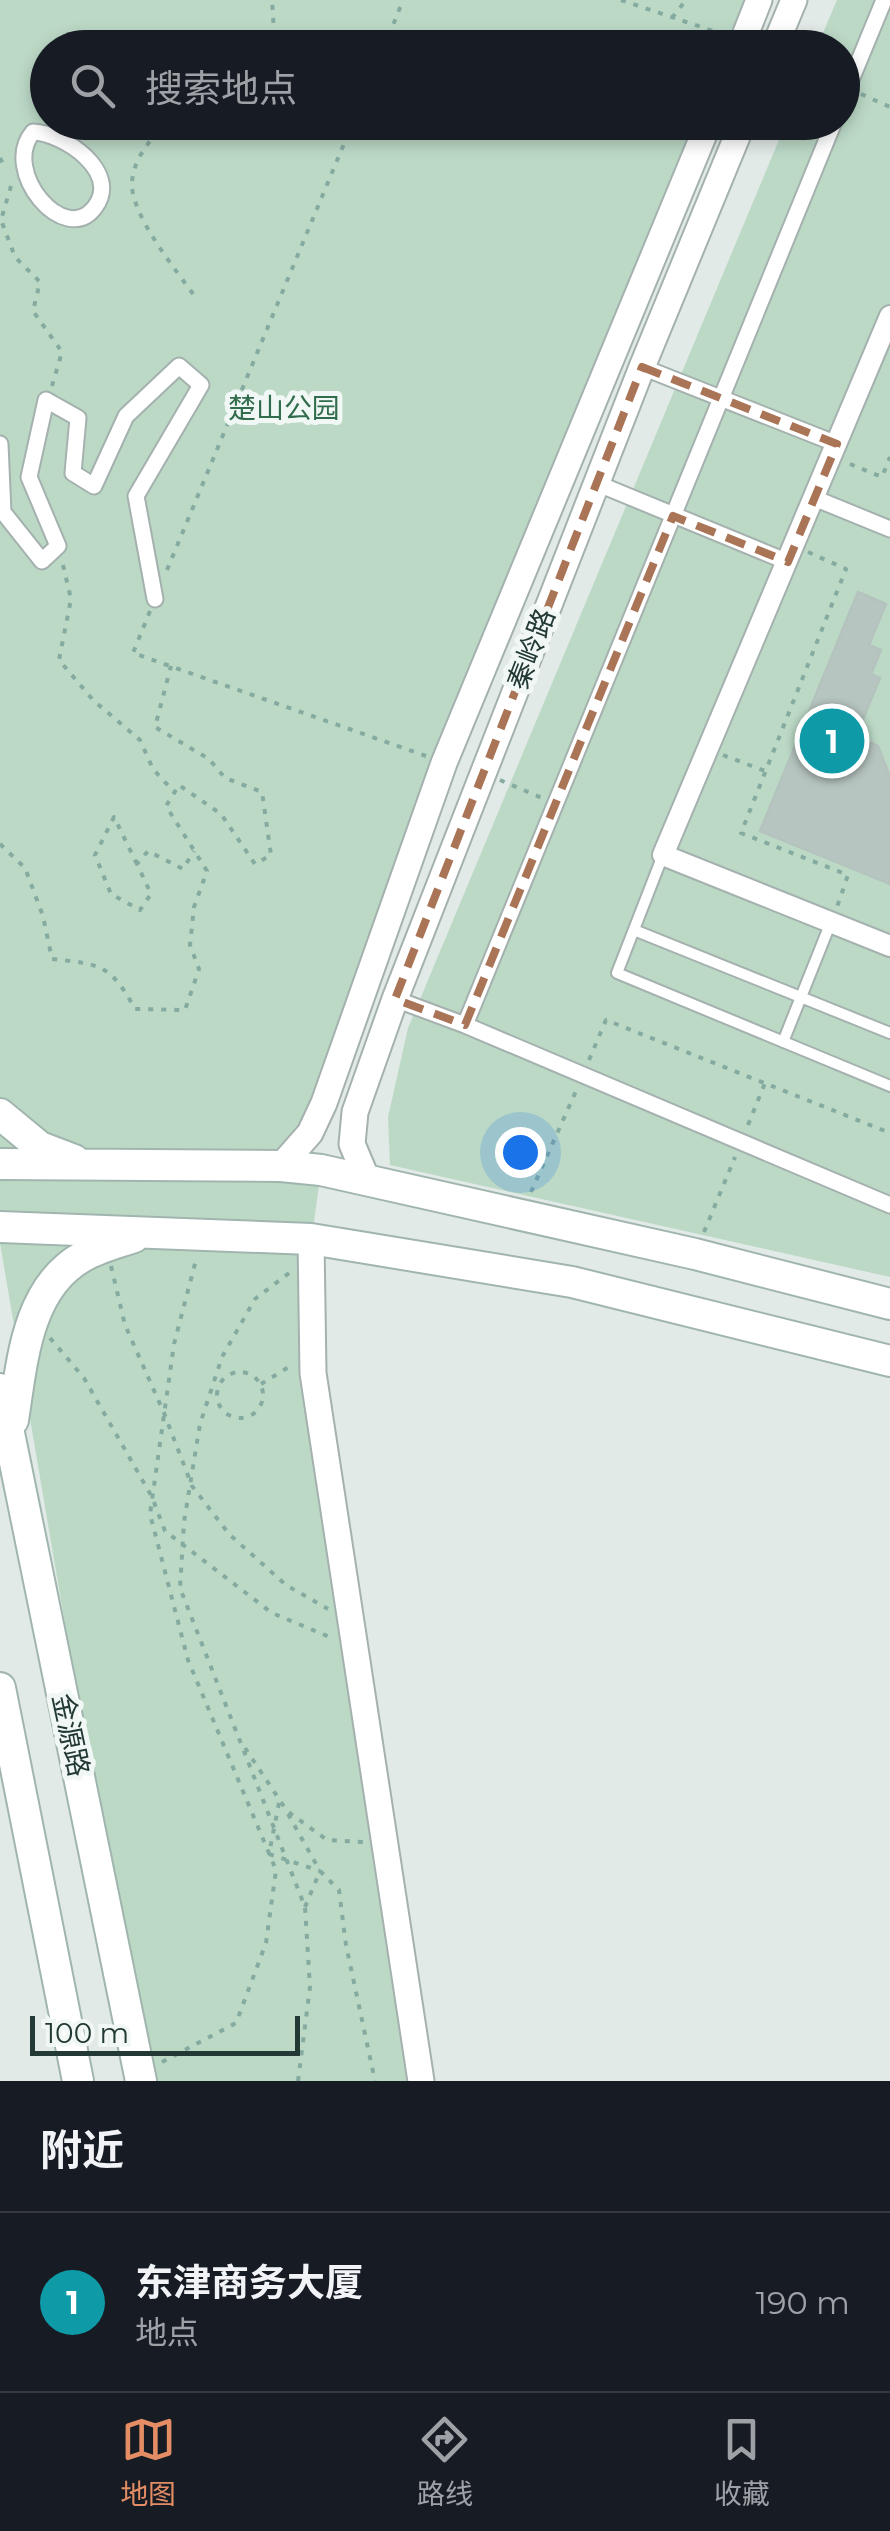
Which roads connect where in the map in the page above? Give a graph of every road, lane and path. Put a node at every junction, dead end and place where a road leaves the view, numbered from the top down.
1 (272, 0) edge
2 (403, 0) edge
3 (621, 0) edge
4 (686, 0) edge
5 (759, 0) edge
6 (794, 0) edge
7 (884, 0) edge
8 (672, 18) junction
9 (274, 30) edge
10 (391, 30) edge
11 (704, 30) edge
12 (747, 30) edge
13 (782, 30) edge
14 (860, 58) edge
15 (860, 99) edge
16 (890, 106) edge
17 (30, 134) edge
18 (59, 140) edge
19 (150, 140) edge
20 (345, 140) edge
21 (702, 140) edge
22 (736, 140) edge
23 (827, 140) edge
24 (2, 162) edge
25 (10, 186) joint
26 (196, 298) dead end
27 (890, 316) edge
28 (642, 367) junction
29 (724, 398) junction
30 (46, 400) junction
31 (0, 444) edge
32 (834, 450) junction
33 (890, 456) edge
34 (596, 483) junction
35 (814, 498) junction
36 (673, 516) junction
37 (890, 529) edge
38 (58, 546) junction
39 (791, 554) junction
40 (155, 600) junction
41 (171, 666) junction
42 (708, 749) junction
43 (444, 763) junction
44 (765, 771) junction
45 (483, 773) junction
46 (174, 792) junction
47 (556, 804) junction
48 (0, 844) edge
49 (194, 851) junction
50 (663, 856) junction
51 (136, 864) junction
52 (831, 922) junction
53 (634, 930) junction
54 (890, 946) edge
55 (801, 998) junction
56 (394, 999) junction
57 (465, 1025) junction
58 (890, 1034) edge
59 (783, 1042) junction
60 (765, 1084) dead end
61 (890, 1086) edge
62 (0, 1114) edge
63 (741, 1142) junction
64 (0, 1164) edge
65 (86, 1165) junction
66 (281, 1166) junction
67 (368, 1182) junction
68 (890, 1205) edge
69 (0, 1227) edge
70 (142, 1233) junction
71 (204, 1236) junction
72 (310, 1249) junction
73 (695, 1254) junction
74 (110, 1262) dead end
75 (890, 1304) edge
76 (50, 1337) dead end
77 (890, 1361) edge
78 (287, 1368) dead end
79 (261, 1384) junction
80 (0, 1389) edge
81 (164, 1413) junction
82 (10, 1438) junction
83 (192, 1486) junction
84 (152, 1497) junction
85 (183, 1544) junction
86 (353, 1634) junction
87 (0, 1688) edge
88 (240, 1740) junction
89 (280, 1800) junction
90 (286, 1810) junction
91 (274, 1829) junction
92 (385, 1843) junction
93 (269, 1854) junction
94 (286, 1859) junction
95 (320, 1871) junction
96 (305, 1908) junction
97 (140, 2077) edge
98 (78, 2081) edge
99 (298, 2081) edge
100 (375, 2081) edge
101 (421, 2081) edge

1 - 9 path
2 - 10 path
3 - 8 path
4 - 8 path
5 - 12 street
6 - 13 street
7 - 14 street
8 - 11 path
15 - 16 path
17 - 24 street
18 - 25 street
19 - 26 path
20 - 40 path
21 - 43 street, 秦岭路
22 - 28 street, 秦岭路
23 - 29 street
25 - 30 path
27 - 32 street
28 - 29 street
28 - 34 street, 秦岭路
29 - 32 street
29 - 36 street
30 - 38 street
30 - 40 street
31 - 38 street
32 - 33 path
32 - 35 street
34 - 36 street
34 - 45 street, 秦岭路
35 - 37 street
35 - 39 street
36 - 39 street
36 - 47 street
38 - 46 path
39 - 42 street
39 - 44 path
40 - 41 path
41 - 43 path
41 - 46 path
42 - 44 path
42 - 50 street
43 - 66 street, 秦岭路
44 - 52 path
45 - 47 path
45 - 56 street, 秦岭路
46 - 49 path
47 - 57 street
48 - 49 path
49 - 51 path
50 - 52 street
50 - 53 lane
51 - 51 path
52 - 54 street
52 - 55 lane
53 - 55 lane
53 - 59 lane
55 - 58 lane
55 - 59 lane
56 - 57 street
56 - 67 street, 秦岭路
57 - 63 street
59 - 61 lane
60 - 63 path
62 - 65 main road
63 - 68 street
63 - 73 path
64 - 65 main road
65 - 66 main road
66 - 67 main road
67 - 73 main road
69 - 70 main road
70 - 71 main road
70 - 82 main road
71 - 72 main road
71 - 81 path
72 - 77 main road
72 - 83 path
72 - 86 street
73 - 75 main road
74 - 81 path
76 - 84 path
78 - 79 path
79 - 79 path
80 - 82 main road, 金源路
81 - 83 path
81 - 84 path
82 - 97 main road, 金源路
83 - 85 path
83 - 86 path
84 - 85 path
84 - 93 path
85 - 86 path
85 - 88 path
86 - 92 street
87 - 98 main road
88 - 89 path
88 - 91 path
89 - 90 path
89 - 91 path
90 - 92 path
90 - 95 path
91 - 93 path
91 - 94 path
92 - 101 street
93 - 94 path
93 - 97 path
94 - 95 path
94 - 96 path
95 - 96 path
95 - 100 path
96 - 99 path

